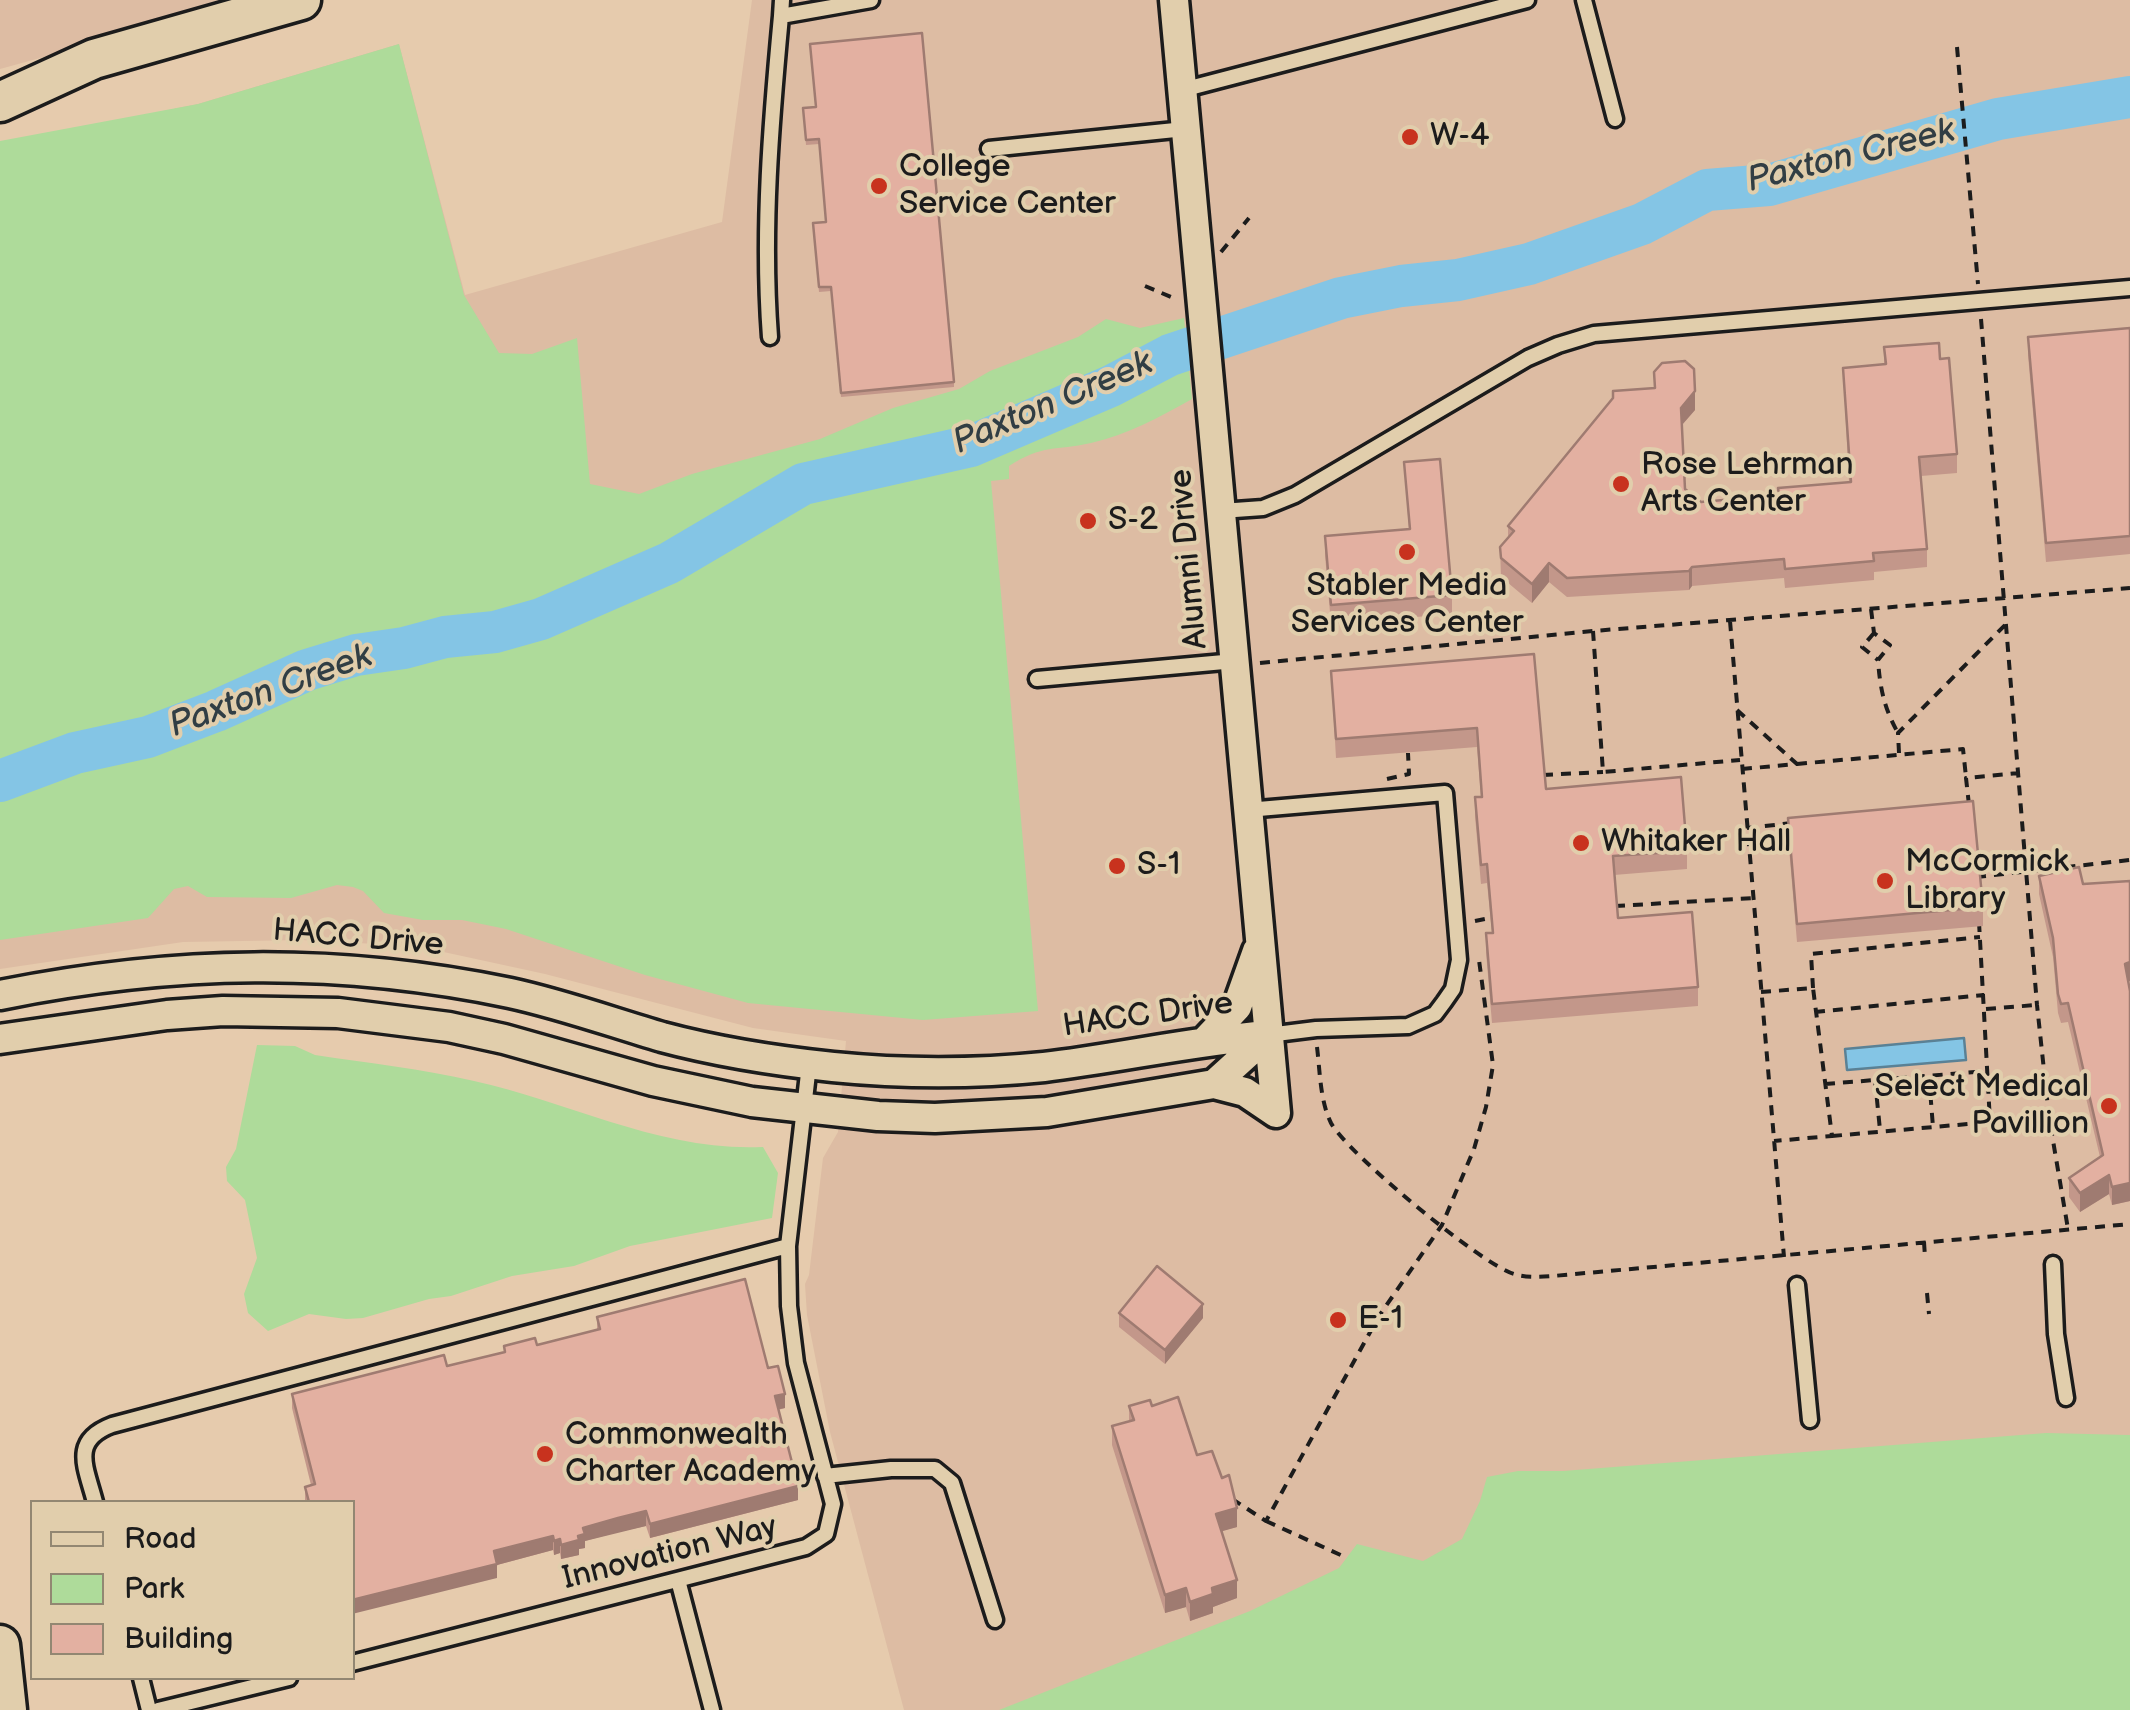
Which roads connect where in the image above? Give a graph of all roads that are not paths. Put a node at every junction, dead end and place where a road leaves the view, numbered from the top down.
1 (301, 0) edge
2 (870, 0) edge
3 (1174, 0) edge
4 (1527, 0) edge
5 (1584, 0) edge
6 (782, 8) edge
7 (1182, 90) junction
8 (0, 102) edge
9 (1615, 119) dead end
10 (1185, 129) junction
11 (989, 149) dead end
12 (2130, 288) edge
13 (770, 338) dead end
14 (1221, 511) junction
15 (1245, 662) junction
16 (1037, 678) dead end
17 (1248, 810) junction
18 (1261, 940) junction
19 (0, 995) edge
20 (1268, 1034) junction
21 (1206, 1040) junction
22 (4, 1041) edge
23 (809, 1064) junction
24 (1214, 1084) junction
25 (804, 1110) junction
26 (788, 1246) junction
27 (2053, 1264) dead end
28 (1797, 1285) dead end
29 (2066, 1398) dead end
30 (1810, 1420) dead end
31 (825, 1476) junction
32 (95, 1500) edge
33 (678, 1580) junction
34 (995, 1620) dead end
35 (0, 1644) edge
36 (355, 1662) edge
37 (141, 1680) edge
38 (281, 1680) edge
39 (7, 1710) edge
40 (149, 1710) edge
41 (158, 1710) edge
42 (712, 1710) edge

1 - 8 street
2 - 6 lane
3 - 7 street, Alumni Drive
4 - 7 lane
5 - 9 lane
6 - 13 lane
7 - 10 street, Alumni Drive
10 - 11 lane
10 - 14 street, Alumni Drive
12 - 14 lane
14 - 15 street, Alumni Drive
15 - 16 lane
15 - 17 street, Alumni Drive
17 - 18 street, Alumni Drive
17 - 20 lane
18 - 20 street, Alumni Drive
18 - 21 street
19 - 23 street, HACC Drive
20 - 21 street, HACC Drive
20 - 24 street, HACC Drive
20 - 24 street, Alumni Drive
21 - 23 street, HACC Drive
22 - 25 street
23 - 25 lane, Innovation Way
24 - 25 street
25 - 26 lane, Innovation Way
26 - 31 lane, Innovation Way
26 - 32 lane
27 - 29 lane
28 - 30 lane
31 - 33 lane, Innovation Way
31 - 34 lane
33 - 36 lane, Innovation Way
33 - 42 lane
35 - 39 street
37 - 40 lane
38 - 41 lane

